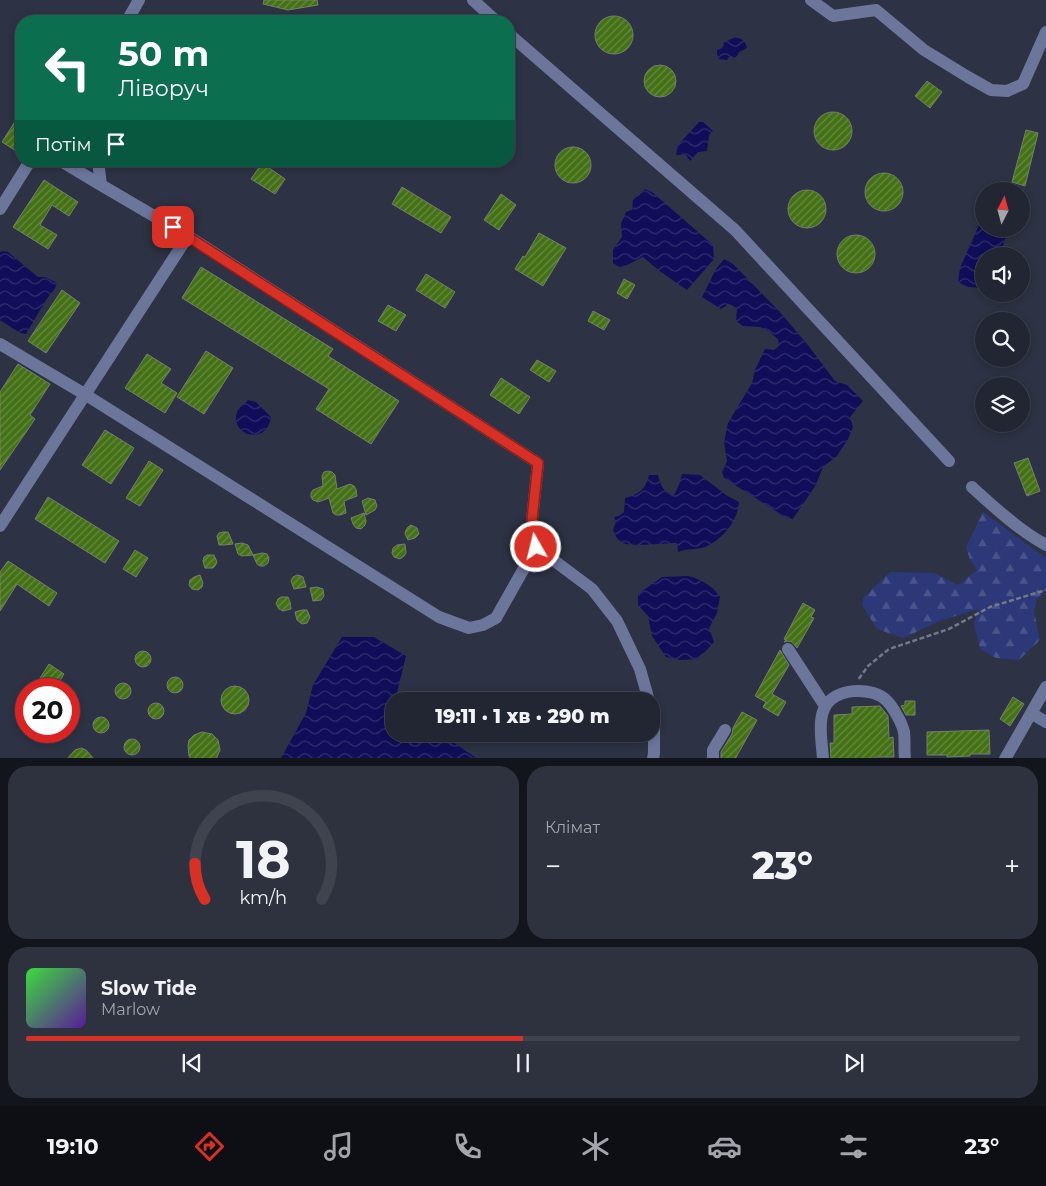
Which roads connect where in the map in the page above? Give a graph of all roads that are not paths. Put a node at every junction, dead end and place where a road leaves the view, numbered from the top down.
1 (139, 0) edge
2 (473, 0) edge
3 (811, 0) edge
4 (130, 15) edge
5 (489, 15) edge
6 (1046, 32) edge
7 (515, 39) edge
8 (26, 167) edge
9 (71, 167) edge
10 (99, 167) edge
11 (101, 185) junction
12 (0, 209) edge
13 (188, 236) junction
14 (0, 344) edge
15 (86, 395) junction
16 (949, 461) dead end
17 (972, 487) dead end
18 (0, 526) edge
19 (1046, 546) edge
20 (536, 547) junction
21 (788, 649) dead end
22 (1046, 687) edge
23 (646, 692) edge
24 (825, 706) junction
25 (1031, 714) junction
26 (1046, 722) edge
27 (725, 730) dead end
28 (654, 742) edge
29 (653, 758) edge
30 (713, 758) edge
31 (823, 758) edge
32 (905, 758) edge
33 (1005, 758) edge

1 - 4 lane
2 - 5 lane
3 - 6 lane
7 - 16 lane
8 - 12 lane
9 - 11 lane
10 - 11 lane
11 - 13 lane
13 - 15 lane
13 - 20 lane
14 - 15 lane
15 - 18 lane
15 - 20 lane
17 - 19 lane
20 - 23 lane
21 - 24 lane
22 - 25 lane
24 - 31 lane
24 - 32 lane
25 - 26 lane
25 - 33 lane
27 - 30 lane
28 - 29 lane

